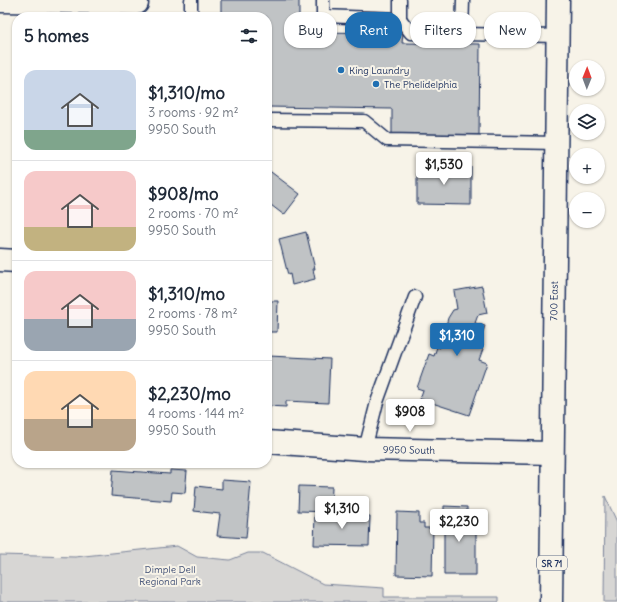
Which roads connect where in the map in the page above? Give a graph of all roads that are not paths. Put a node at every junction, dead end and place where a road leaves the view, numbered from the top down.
1 (191, 0) edge
2 (323, 0) edge
3 (400, 0) edge
4 (463, 0) edge
5 (558, 0) edge
6 (0, 1) edge
7 (137, 3) dead end
8 (191, 12) edge
9 (400, 12) edge
10 (463, 12) edge
11 (345, 17) edge
12 (402, 22) edge
13 (410, 32) edge
14 (476, 34) edge
15 (558, 36) junction
16 (272, 120) edge
17 (557, 143) junction
18 (0, 260) edge
19 (12, 261) edge
20 (415, 297) dead end
21 (272, 442) edge
22 (365, 449) junction
23 (552, 453) junction
24 (551, 602) edge

1 - 8 lane
2 - 11 lane
3 - 9 lane
4 - 10 lane
5 - 15 main road, 700 East / SR 71
6 - 7 main road
12 - 13 lane
14 - 15 lane
15 - 17 main road, 700 East / SR 71
16 - 17 lane
17 - 23 main road, 700 East / SR 71
18 - 19 main road
20 - 22 lane
21 - 22 main road, 9950 South
22 - 23 main road, 9950 South
23 - 24 main road, 700 East / SR 71

